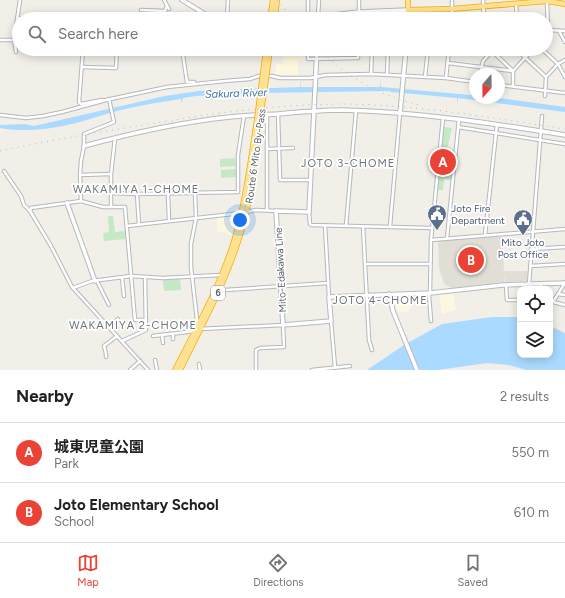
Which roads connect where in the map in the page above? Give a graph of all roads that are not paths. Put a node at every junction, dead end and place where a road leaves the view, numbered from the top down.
1 (20, 0) edge
2 (164, 0) edge
3 (182, 0) edge
4 (228, 0) edge
5 (273, 0) edge
6 (278, 0) edge
7 (308, 0) edge
8 (319, 0) edge
9 (359, 0) edge
10 (408, 0) edge
11 (452, 0) edge
12 (483, 0) edge
13 (547, 1) edge
14 (516, 4) junction
15 (565, 4) edge
16 (483, 6) junction
17 (452, 9) junction
18 (141, 10) dead end
19 (408, 10) junction
20 (155, 11) joint
21 (18, 12) edge
22 (202, 12) edge
23 (227, 12) edge
24 (271, 12) edge
25 (276, 12) edge
26 (308, 12) edge
27 (318, 12) edge
28 (360, 12) joint
29 (373, 12) joint
30 (484, 12) edge
31 (517, 12) edge
32 (547, 12) edge
33 (553, 30) edge
34 (558, 30) junction
35 (565, 31) edge
36 (0, 40) edge
37 (12, 40) edge
38 (565, 42) edge
39 (83, 56) edge
40 (117, 56) edge
41 (183, 56) edge
42 (266, 56) edge
43 (269, 56) edge
44 (308, 56) edge
45 (316, 56) edge
46 (358, 56) edge
47 (372, 56) edge
48 (388, 56) edge
49 (405, 56) edge
50 (427, 56) edge
51 (448, 56) edge
52 (487, 56) edge
53 (498, 56) edge
54 (549, 56) edge
55 (526, 58) joint
56 (316, 59) junction
57 (565, 60) edge
58 (448, 63) junction
59 (558, 64) junction
60 (82, 67) junction
61 (481, 67) junction
62 (513, 70) junction
63 (265, 73) junction
64 (371, 74) junction
65 (387, 75) junction
66 (425, 77) junction
67 (546, 77) junction
68 (565, 77) edge
69 (315, 78) junction
70 (403, 78) junction
71 (446, 78) junction
72 (469, 81) edge
73 (198, 83) junction
74 (505, 85) edge
75 (513, 86) junction
76 (545, 90) junction
77 (565, 93) edge
78 (545, 96) dead end
79 (108, 100) junction
80 (313, 111) junction
81 (356, 111) junction
82 (400, 113) junction
83 (278, 114) junction
84 (0, 115) edge
85 (267, 115) junction
86 (244, 116) junction
87 (542, 116) dead end
88 (443, 118) junction
89 (258, 119) junction
90 (458, 119) junction
91 (497, 124) junction
92 (458, 127) junction
93 (541, 131) junction
94 (496, 133) junction
95 (565, 135) edge
96 (115, 138) junction
97 (540, 140) junction
98 (565, 144) edge
99 (84, 146) junction
100 (278, 148) junction
101 (294, 148) dead end
102 (267, 149) junction
103 (4, 171) dead end
104 (111, 174) junction
105 (80, 175) junction
106 (310, 180) junction
107 (111, 193) junction
108 (195, 193) junction
109 (136, 194) junction
110 (168, 195) dead end
111 (81, 202) junction
112 (67, 203) junction
113 (110, 207) junction
114 (267, 210) junction
115 (30, 211) junction
116 (247, 211) junction
117 (276, 211) junction
118 (309, 212) junction
119 (241, 213) junction
120 (196, 218) junction
121 (169, 221) junction
122 (139, 225) junction
123 (324, 225) junction
124 (127, 226) junction
125 (346, 226) junction
126 (363, 226) junction
127 (390, 226) junction
128 (432, 228) junction
129 (565, 228) edge
130 (533, 232) junction
131 (485, 235) junction
132 (447, 238) junction
133 (431, 240) junction
134 (565, 247) edge
135 (531, 249) junction
136 (365, 264) junction
137 (430, 264) junction
138 (565, 264) edge
139 (530, 266) junction
140 (131, 276) junction
141 (192, 276) junction
142 (222, 276) junction
143 (145, 277) junction
144 (122, 278) junction
145 (96, 281) junction
146 (328, 283) junction
147 (565, 283) edge
148 (529, 284) junction
149 (541, 284) joint
150 (506, 285) junction
151 (280, 286) junction
152 (73, 288) junction
153 (220, 288) junction
154 (430, 293) junction
155 (389, 294) junction
156 (558, 294) junction
157 (367, 295) junction
158 (565, 295) edge
159 (124, 296) dead end
160 (330, 297) junction
161 (517, 300) edge
162 (109, 305) dead end
163 (565, 305) edge
164 (118, 319) dead end
165 (146, 320) junction
166 (431, 321) dead end
167 (331, 322) junction
168 (199, 323) junction
169 (283, 324) junction
170 (109, 327) junction
171 (197, 329) junction
172 (173, 334) junction
173 (162, 335) junction
174 (117, 336) junction
175 (154, 336) dead end
176 (173, 339) dead end
177 (122, 341) junction
178 (163, 343) dead end
179 (372, 350) dead end
180 (106, 357) dead end
181 (155, 360) dead end
182 (140, 361) junction
183 (199, 364) dead end
184 (350, 366) dead end
185 (335, 367) junction
186 (130, 370) edge
187 (148, 370) edge
188 (157, 370) edge
189 (175, 370) edge
190 (180, 370) edge
191 (200, 370) edge
192 (256, 370) edge
193 (312, 370) edge
194 (418, 370) edge

1 - 21 street
2 - 20 street
3 - 22 street
4 - 23 street
5 - 24 highway
6 - 25 highway
7 - 26 street
8 - 27 street
9 - 28 street
10 - 19 highway
11 - 17 street
12 - 16 street
13 - 14 highway
13 - 15 highway
13 - 32 street
14 - 16 highway
14 - 31 street
16 - 17 highway
16 - 30 street
17 - 19 highway
18 - 20 street
19 - 29 street
28 - 29 street
33 - 34 street
34 - 35 street
34 - 38 street
36 - 37 street
39 - 60 street
40 - 60 street
41 - 73 street
42 - 63 highway, Route 6 Mito By-Pass / 6
43 - 63 highway, Route 6 Mito By-Pass / 6
44 - 56 street
45 - 56 street
46 - 56 street
47 - 64 street
48 - 65 street
49 - 70 street
50 - 66 street
51 - 58 street
52 - 61 street
53 - 62 street
54 - 59 street
55 - 62 street
55 - 67 street
56 - 69 street
57 - 59 street
58 - 61 street
58 - 71 street
59 - 67 street
59 - 68 street
60 - 79 street
61 - 62 street
62 - 75 street
63 - 89 highway, Route 6 Mito By-Pass / 6, bridge
64 - 65 street
64 - 69 street
65 - 70 street
66 - 70 street
66 - 71 street
67 - 76 street
69 - 73 street
69 - 80 street
70 - 82 street
71 - 72 street
73 - 79 street
74 - 75 street
75 - 76 street
76 - 77 street
76 - 78 street
79 - 84 street
79 - 99 street
80 - 81 street
80 - 83 street
80 - 106 street
81 - 82 street
81 - 125 street
82 - 88 street
82 - 127 street
83 - 85 street
83 - 100 street
85 - 86 street
85 - 102 street
86 - 96 street
86 - 108 street
87 - 93 street
88 - 90 street
88 - 128 street
89 - 116 highway, Route 6 Mito By-Pass / 6
89 - 119 highway, Route 6 Mito By-Pass / 6
90 - 91 street
90 - 92 street
91 - 93 street
91 - 94 street
92 - 94 street
92 - 132 street
93 - 95 street
93 - 97 street
94 - 97 street
94 - 131 street
96 - 99 street
96 - 104 street
97 - 98 street
97 - 130 street
99 - 105 street
100 - 101 street
100 - 102 street
100 - 106 street
102 - 114 street
103 - 115 street
104 - 105 street
104 - 107 street
105 - 111 street
106 - 118 street
107 - 109 street
107 - 113 street
108 - 109 street
108 - 120 street
109 - 122 street
110 - 121 street
111 - 112 street
111 - 113 street
112 - 115 street
112 - 145 street
113 - 124 street
114 - 116 street
114 - 117 street
115 - 152 street
116 - 119 street
116 - 153 highway, Route 6 Mito By-Pass / 6
117 - 118 street
117 - 151 street, Mito-Edakawa Line
118 - 123 street
119 - 120 street
119 - 142 highway, Route 6 Mito By-Pass / 6
120 - 121 street
120 - 141 street
121 - 122 street
122 - 124 street
123 - 125 street
123 - 146 street
124 - 140 street
125 - 126 street
126 - 127 street
126 - 136 street
127 - 128 street
128 - 133 street
129 - 130 street
130 - 131 street
130 - 135 street
131 - 132 street
132 - 133 street
133 - 137 street
134 - 135 street
135 - 139 street
136 - 137 street
136 - 157 street
137 - 154 street
138 - 139 street
139 - 148 street
140 - 143 street
140 - 144 street
140 - 165 street
141 - 142 street
141 - 143 street
141 - 168 street
142 - 168 highway, Route 6 Mito By-Pass / 6
143 - 165 street
144 - 145 street
144 - 159 street
145 - 152 street
145 - 162 street
146 - 151 street
146 - 160 street
147 - 149 street
147 - 156 street
148 - 149 street
148 - 150 street
150 - 154 street
150 - 161 street
151 - 153 street
151 - 169 street, Mito-Edakawa Line
152 - 170 street
153 - 171 highway, Route 6 Mito By-Pass / 6
154 - 155 street
154 - 166 street
155 - 157 street
155 - 194 street
156 - 158 street
156 - 163 street
157 - 160 street
157 - 179 street
160 - 167 street
164 - 170 street
165 - 177 street
167 - 169 street, Mito-Edakawa Line
167 - 185 street
168 - 171 highway, Route 6 Mito By-Pass / 6
169 - 171 street
169 - 192 street
170 - 174 street
171 - 172 street
171 - 189 highway, Route 6 Mito By-Pass / 6
171 - 190 highway, Route 6 Mito By-Pass / 6
172 - 173 street
172 - 176 street
173 - 175 street
173 - 178 street
174 - 177 street
174 - 180 street
177 - 182 street
181 - 188 street
182 - 186 street
182 - 187 street
183 - 191 street
184 - 185 street
185 - 193 street

